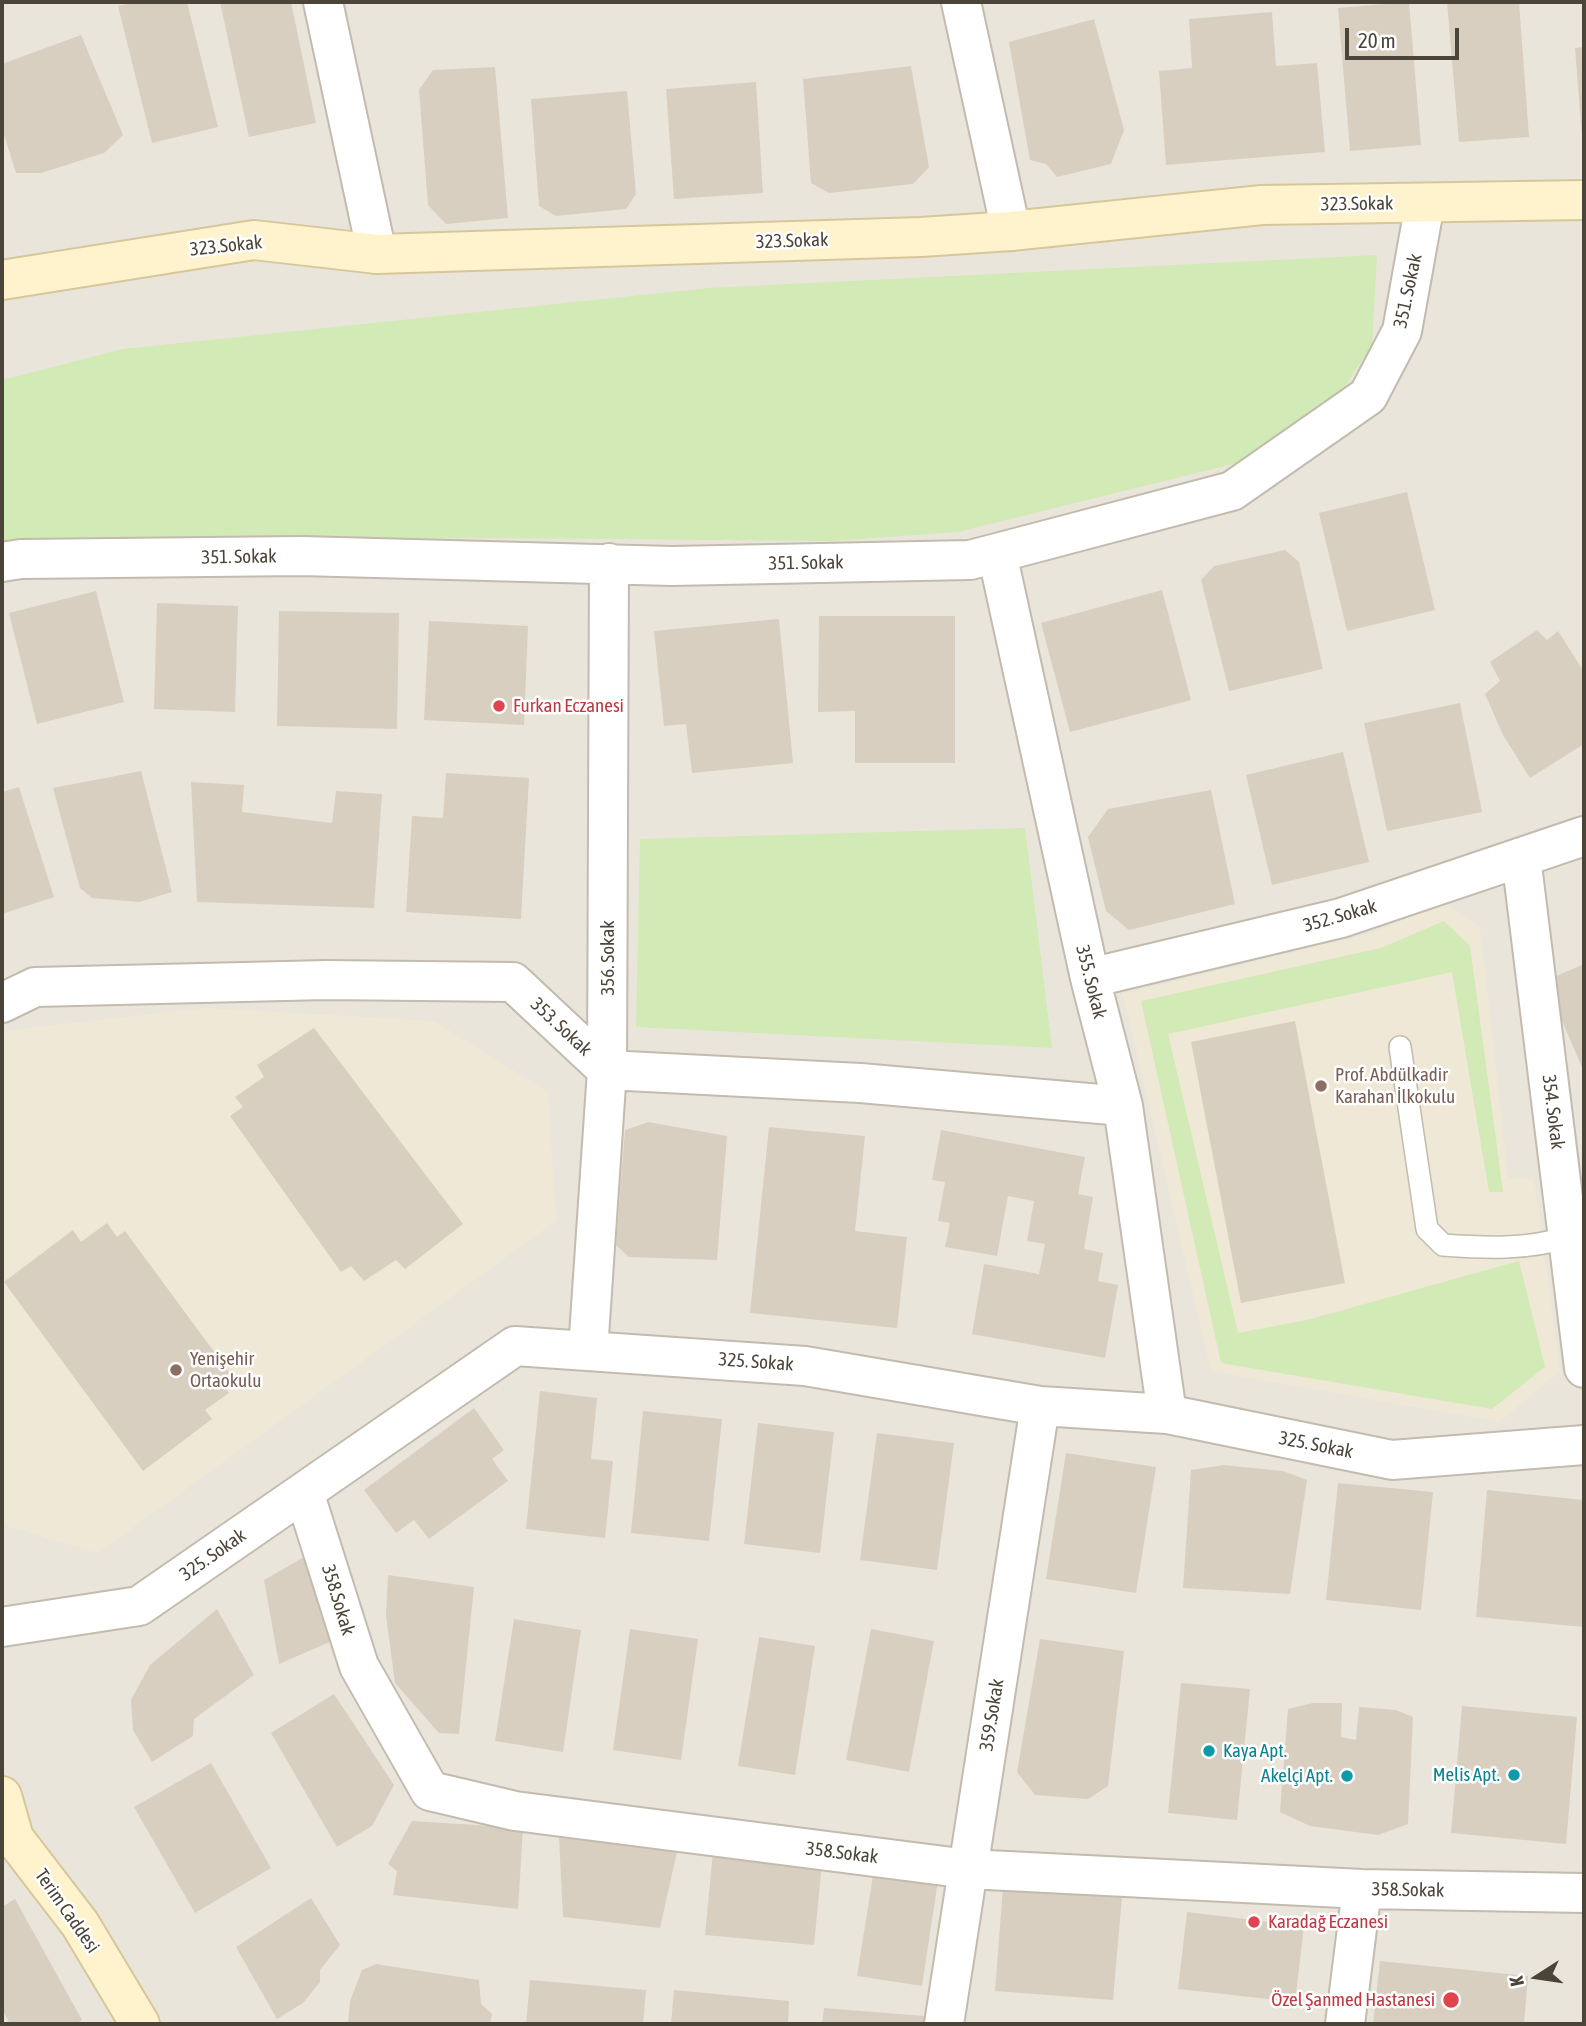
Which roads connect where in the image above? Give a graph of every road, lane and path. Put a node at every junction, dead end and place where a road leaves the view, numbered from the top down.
1 (323, 2) edge
2 (961, 2) edge
3 (1584, 200) edge
4 (1425, 203) junction
5 (1011, 231) junction
6 (377, 254) junction
7 (2, 280) edge
8 (996, 553) junction
9 (2, 562) edge
10 (610, 563) junction
11 (1584, 836) edge
12 (1521, 857) junction
13 (1090, 978) junction
14 (2, 1003) edge
15 (1401, 1047) dead end
16 (607, 1070) junction
17 (1123, 1106) junction
18 (1568, 1237) junction
19 (588, 1351) junction
20 (1584, 1368) edge
21 (1040, 1406) junction
22 (1167, 1414) junction
23 (1584, 1446) edge
24 (304, 1492) junction
25 (2, 1627) edge
26 (2, 1796) edge
27 (8, 1841) edge
28 (968, 1870) junction
29 (1362, 1889) junction
30 (1584, 1893) edge
31 (139, 2024) edge
32 (944, 2024) edge
33 (1345, 2024) edge

1 - 6 street
2 - 5 street
3 - 4 street, 323.Sokak
4 - 5 street, 323.Sokak
4 - 8 street, 351. Sokak
5 - 6 street, 323.Sokak
6 - 7 street, 323.Sokak
8 - 10 street, 351. Sokak
8 - 13 street, 355. Sokak
9 - 10 street, 351. Sokak
10 - 16 street, 356. Sokak
11 - 12 street, 352. Sokak
12 - 13 street, 352. Sokak
12 - 18 street, 354. Sokak
13 - 17 street, 355. Sokak
14 - 16 street, 353. Sokak
15 - 18 lane
16 - 17 street, 353. Sokak
16 - 19 street, 356. Sokak
17 - 22 street, 355. Sokak
18 - 20 street, 354. Sokak
19 - 21 street, 325. Sokak
19 - 24 street, 325. Sokak
21 - 22 street, 325. Sokak
21 - 28 street, 359.Sokak
22 - 23 street, 325. Sokak
24 - 25 street, 325. Sokak
24 - 28 street, 358.Sokak
26 - 27 street, Terim Caddesi
27 - 31 street, Terim Caddesi
28 - 29 street, 358.Sokak
28 - 32 street, 359.Sokak
29 - 30 street, 358.Sokak
29 - 33 street

